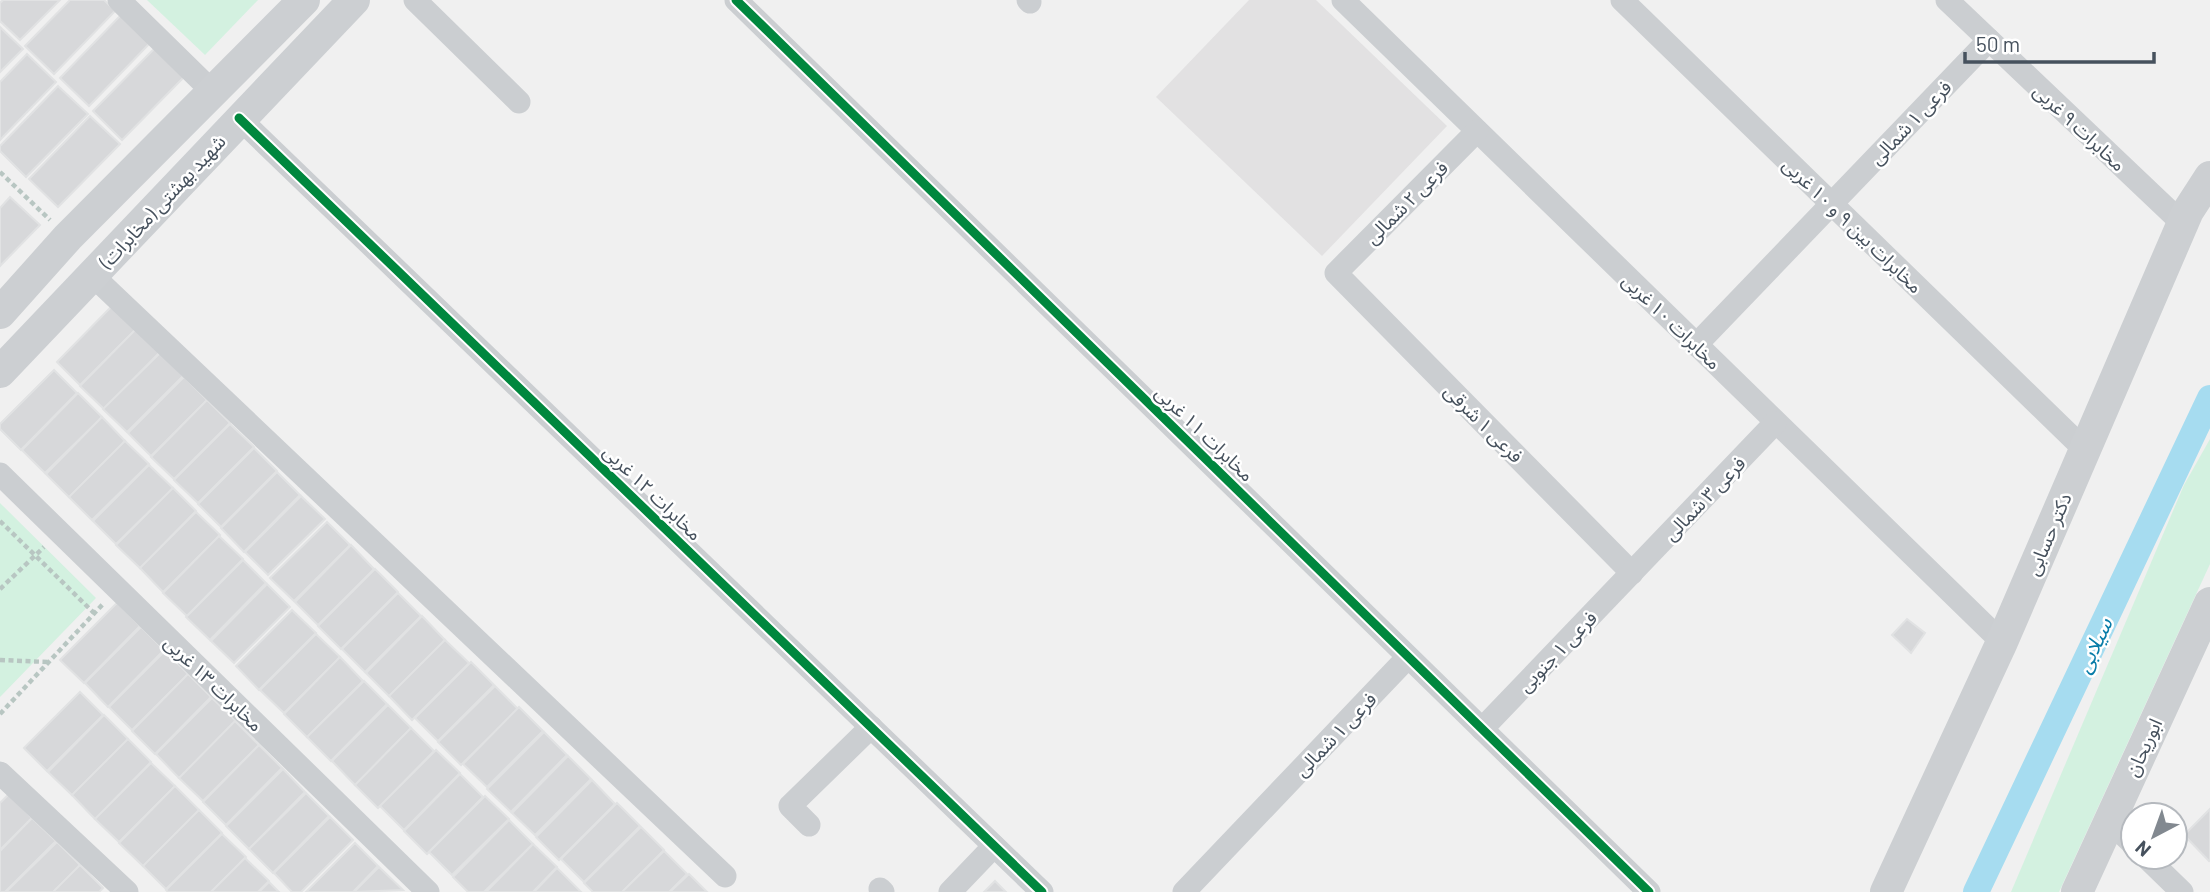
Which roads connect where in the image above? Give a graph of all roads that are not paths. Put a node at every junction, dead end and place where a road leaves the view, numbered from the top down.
1 (118, 0) edge
2 (304, 0) edge
3 (354, 0) edge
4 (415, 0) edge
5 (736, 0) edge
6 (1343, 0) edge
7 (1622, 0) edge
8 (1947, 0) edge
9 (1989, 40) junction
10 (214, 93) junction
11 (519, 102) dead end
12 (239, 118) junction
13 (1477, 131) junction
14 (2210, 177) edge
15 (1831, 204) junction
16 (2183, 224) junction
17 (1336, 273) joint
18 (92, 275) junction
19 (0, 313) edge
20 (1696, 345) junction
21 (0, 372) edge
22 (1776, 423) junction
23 (2085, 450) junction
24 (0, 474) edge
25 (1632, 573) junction
26 (2210, 603) edge
27 (2002, 642) junction
28 (1408, 657) junction
29 (871, 727) junction
30 (1482, 729) junction
31 (0, 773) edge
32 (2109, 821) junction
33 (809, 825) dead end
34 (2119, 831) edge
35 (994, 846) junction
36 (2160, 871) edge
37 (725, 876) dead end
38 (424, 891) edge
39 (127, 892) edge
40 (950, 892) edge
41 (1042, 892) edge
42 (1184, 892) edge
43 (1649, 892) edge
44 (1886, 892) edge
45 (2077, 892) edge
46 (2182, 892) edge

1 - 10 street
2 - 10 main road, شهید بهشتی (مخابرات)
3 - 12 main road, شهید بهشتی (مخابرات)
4 - 11 street
5 - 28 street, مخابرات ۱۱ غربی
6 - 13 street, مخابرات ۱۰ غربی
7 - 15 street, مخابرات بین ۹ و ۱۰ غربی
8 - 9 street, مخابرات ۹ غربی
9 - 15 street, فرعی ۱ شمالی
9 - 16 street, مخابرات ۹ غربی
10 - 19 main road, شهید بهشتی (مخابرات)
12 - 18 main road, شهید بهشتی (مخابرات)
12 - 29 street, مخابرات ۱۲ غربی
13 - 17 street, فرعی ۲ شمالی
13 - 20 street, مخابرات ۱۰ غربی
14 - 16 main road, دکتر حسابی
15 - 20 street, فرعی ۱ شمالی
15 - 23 street, مخابرات بین ۹ و ۱۰ غربی
16 - 23 main road, دکتر حسابی
17 - 25 street, فرعی ۱ شرقی
18 - 21 main road, شهید بهشتی (مخابرات)
18 - 37 street
20 - 22 street, مخابرات ۱۰ غربی
22 - 25 street, فرعی ۳ شمالی
22 - 27 street, مخابرات ۱۰ غربی
23 - 27 main road, دکتر حسابی
24 - 38 street, مخابرات ۱۳ غربی
25 - 30 street, فرعی ۱ جنوبی
26 - 32 main road, ابوریحان
27 - 44 main road, دکتر حسابی
28 - 30 street, مخابرات ۱۱ غربی
28 - 42 street, فرعی ۱ شمالی
29 - 33 street
29 - 35 street, مخابرات ۱۲ غربی
30 - 43 street, مخابرات ۱۱ غربی
31 - 39 street
32 - 34 street
32 - 45 main road, ابوریحان
35 - 40 street
35 - 41 street, مخابرات ۱۲ غربی
36 - 46 street

